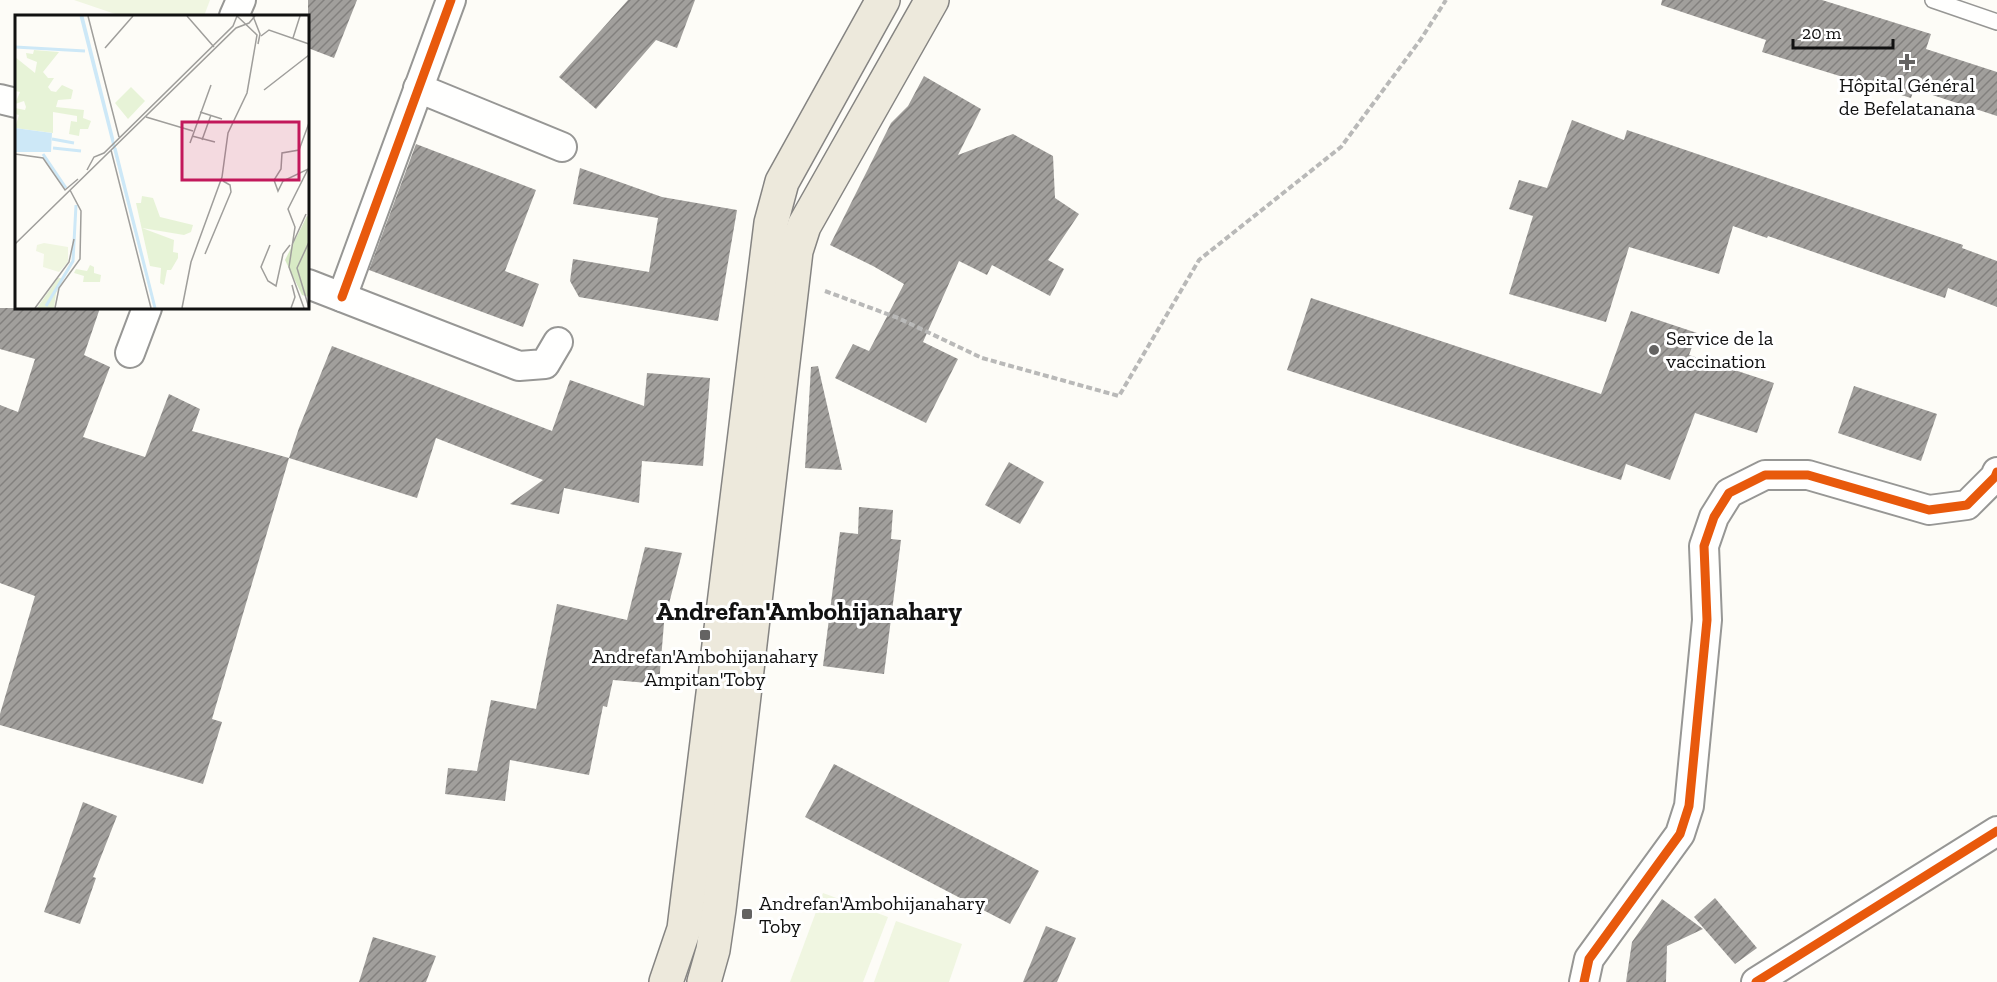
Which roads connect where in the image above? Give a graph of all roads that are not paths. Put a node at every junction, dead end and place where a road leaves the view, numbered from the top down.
1 (241, 0) edge
2 (451, 0) edge
3 (882, 0) edge
4 (932, 0) edge
5 (1933, 0) edge
6 (234, 15) edge
7 (1997, 22) edge
8 (418, 88) junction
9 (0, 99) edge
10 (15, 103) edge
11 (562, 147) dead end
12 (309, 284) edge
13 (342, 297) junction
14 (147, 309) edge
15 (558, 342) dead end
16 (130, 352) dead end
17 (1997, 471) edge
18 (1997, 831) edge
19 (666, 982) edge
20 (704, 982) edge
21 (1584, 982) edge
22 (1756, 982) edge

1 - 6 street
2 - 8 street
3 - 19 main road
4 - 20 main road
5 - 7 lane
8 - 11 street
8 - 13 street
9 - 10 street
12 - 13 street
13 - 15 street
14 - 16 street
17 - 21 street
18 - 22 street

